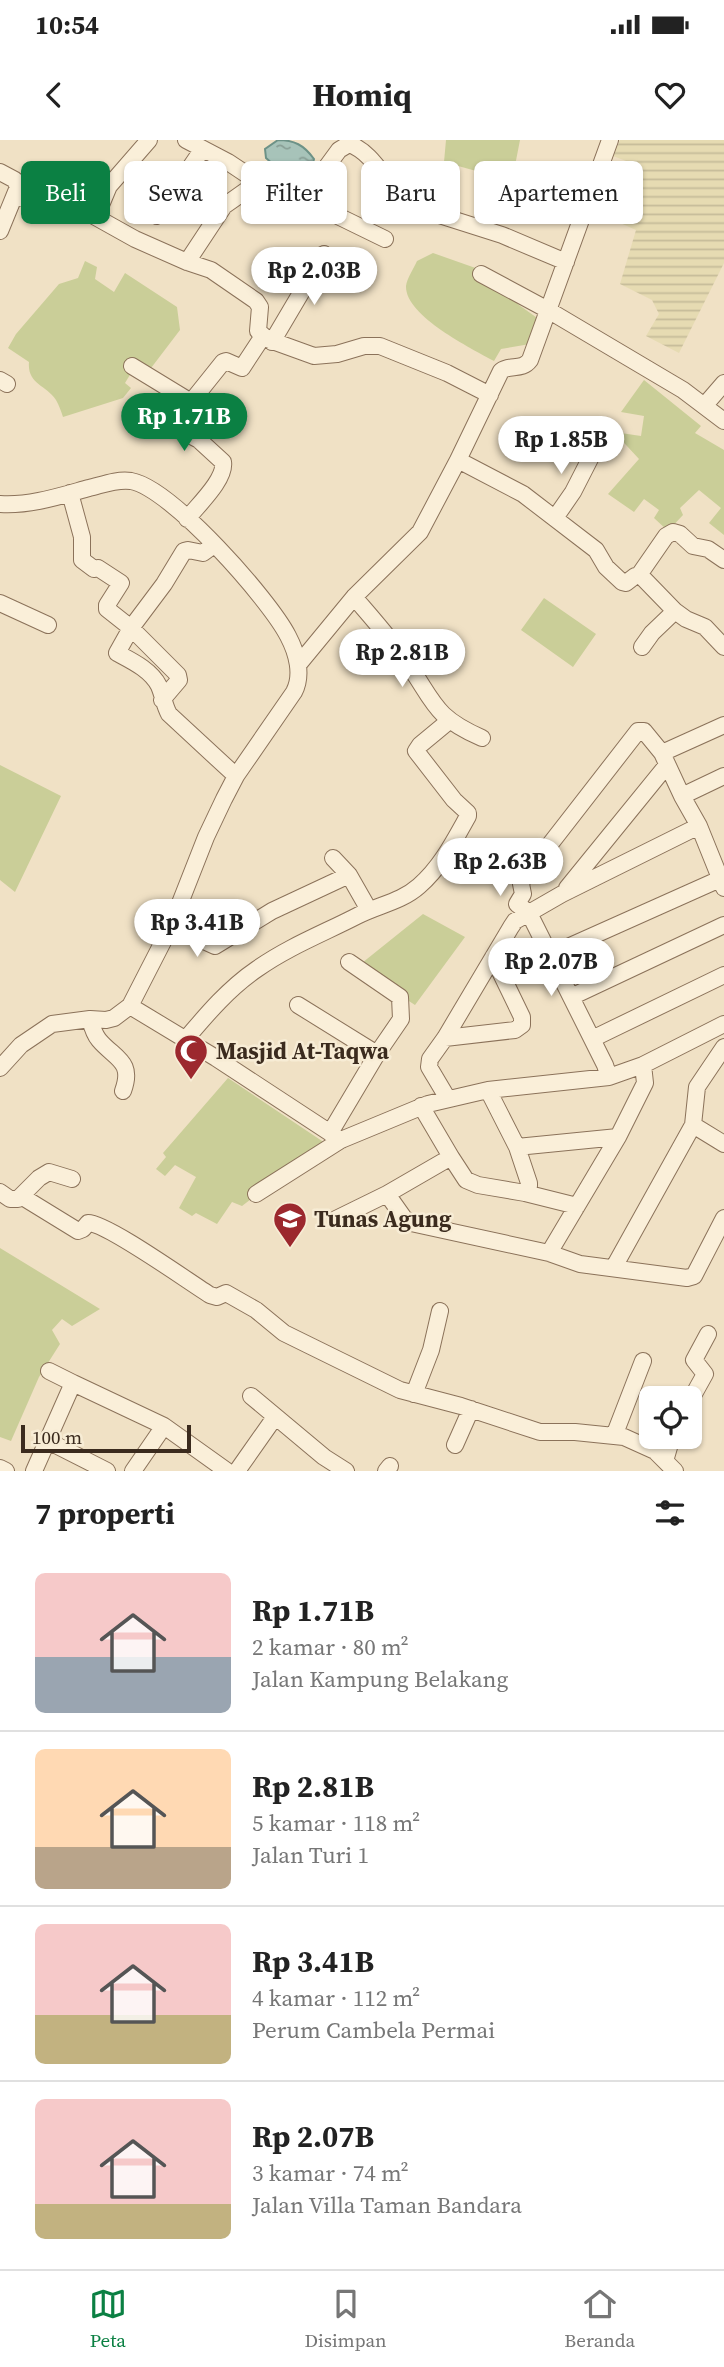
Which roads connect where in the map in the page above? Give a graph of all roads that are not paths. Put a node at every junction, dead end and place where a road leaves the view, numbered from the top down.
1 (149, 140) edge
2 (186, 140) edge
3 (610, 140) edge
4 (202, 150) junction
5 (194, 161) edge
6 (331, 161) edge
7 (241, 170) edge
8 (0, 172) edge
9 (110, 185) edge
10 (241, 194) edge
11 (16, 196) junction
12 (21, 197) edge
13 (347, 220) edge
14 (108, 224) edge
15 (0, 231) edge
16 (385, 239) dead end
17 (324, 254) dead end
18 (187, 262) junction
19 (566, 262) junction
20 (481, 274) dead end
21 (548, 310) junction
22 (267, 339) junction
23 (132, 366) dead end
24 (724, 383) edge
25 (490, 395) junction
26 (191, 402) junction
27 (705, 405) junction
28 (724, 421) edge
29 (594, 451) dead end
30 (458, 460) junction
31 (70, 493) junction
32 (0, 504) edge
33 (555, 518) junction
34 (187, 519) junction
35 (214, 545) junction
36 (724, 560) edge
37 (639, 575) junction
38 (354, 597) junction
39 (0, 603) edge
40 (675, 611) junction
41 (48, 625) dead end
42 (131, 628) junction
43 (642, 647) dead end
44 (724, 647) edge
45 (298, 665) junction
46 (162, 700) junction
47 (449, 721) junction
48 (724, 725) edge
49 (482, 738) dead end
50 (667, 765) junction
51 (236, 776) junction
52 (724, 776) edge
53 (682, 796) junction
54 (699, 826) junction
55 (333, 859) dead end
56 (349, 875) junction
57 (722, 883) edge
58 (562, 894) junction
59 (368, 908) junction
60 (530, 914) junction
61 (724, 925) edge
62 (171, 926) junction
63 (550, 955) junction
64 (493, 957) junction
65 (349, 962) dead end
66 (724, 975) edge
67 (571, 997) junction
68 (299, 1004) dead end
69 (131, 1006) junction
70 (90, 1019) junction
71 (724, 1024) edge
72 (445, 1038) junction
73 (592, 1039) junction
74 (185, 1040) junction
75 (724, 1047) edge
76 (377, 1054) junction
77 (643, 1065) junction
78 (0, 1068) edge
79 (609, 1077) junction
80 (488, 1090) junction
81 (123, 1091) dead end
82 (448, 1099) junction
83 (421, 1106) junction
84 (693, 1125) junction
85 (336, 1136) junction
86 (618, 1137) junction
87 (724, 1144) edge
88 (516, 1147) junction
89 (451, 1157) junction
90 (72, 1180) dead end
91 (0, 1192) edge
92 (525, 1193) junction
93 (256, 1194) dead end
94 (387, 1194) junction
95 (21, 1196) junction
96 (577, 1206) junction
97 (724, 1218) edge
98 (336, 1219) dead end
99 (549, 1253) junction
100 (614, 1268) junction
101 (440, 1311) dead end
102 (708, 1334) dead end
103 (643, 1361) dead end
104 (49, 1371) dead end
105 (73, 1383) junction
106 (698, 1386) edge
107 (414, 1394) junction
108 (251, 1396) dead end
109 (471, 1409) junction
110 (275, 1417) junction
111 (164, 1426) junction
112 (614, 1436) junction
113 (48, 1441) junction
114 (455, 1445) dead end
115 (324, 1457) junction
116 (670, 1466) edge
117 (0, 1468) edge
118 (6, 1471) edge
119 (34, 1471) edge
120 (107, 1471) edge
121 (133, 1471) edge
122 (227, 1471) edge
123 (237, 1471) edge
124 (313, 1471) edge
125 (346, 1471) edge

1 - 9 street
2 - 4 street
3 - 19 street
4 - 5 street
4 - 7 street
6 - 19 street
8 - 11 street
10 - 18 street
11 - 12 street
11 - 15 street
13 - 16 street
14 - 18 street
17 - 22 street
18 - 22 street
19 - 21 street
20 - 21 street
21 - 25 street
21 - 27 street
22 - 25 street
22 - 26 street
23 - 26 street
24 - 27 street
25 - 30 street
26 - 34 street
27 - 28 street
29 - 33 street
30 - 33 street
30 - 38 street
31 - 32 street
31 - 34 street
31 - 42 street
33 - 37 street
34 - 35 street
35 - 42 street
35 - 45 street
36 - 37 street
37 - 40 street
38 - 45 street
38 - 47 street
39 - 41 street
40 - 43 street
40 - 44 street
42 - 46 street
42 - 46 street
45 - 51 street
46 - 51 street
47 - 49 street
47 - 59 street
48 - 50 street
50 - 53 street
50 - 58 street
50 - 60 street
51 - 62 street
52 - 53 street
53 - 54 street
54 - 57 street
54 - 58 street
55 - 56 street
56 - 59 street
56 - 62 street
57 - 63 street
58 - 60 street
59 - 74 street
60 - 63 street
60 - 64 street
61 - 67 street
62 - 69 street
63 - 67 street
64 - 72 street
64 - 72 street
65 - 76 street
66 - 73 street
67 - 73 street
68 - 76 street
69 - 70 street
69 - 74 street
70 - 78 street
70 - 81 street
71 - 77 street
72 - 82 street
73 - 79 street
74 - 85 street
75 - 84 street
76 - 85 street
77 - 79 street
77 - 86 street
79 - 80 street
80 - 82 street
80 - 88 street
82 - 83 street
83 - 85 street
83 - 89 street
84 - 87 street
84 - 100 street
85 - 93 street
86 - 88 street
86 - 96 street
88 - 92 street
89 - 92 street
89 - 94 street
90 - 95 street
91 - 95 street
92 - 96 street
94 - 98 street
94 - 99 street
95 - 107 street
96 - 99 street
97 - 100 street
99 - 100 street
101 - 107 street
102 - 106 street
103 - 112 street
104 - 105 street
105 - 111 street
105 - 113 street
107 - 109 street
108 - 110 street
109 - 112 street
109 - 114 street
110 - 115 street
110 - 123 street
111 - 121 street
111 - 122 street
112 - 116 street
113 - 119 street
113 - 120 street
115 - 124 street
115 - 125 street
117 - 118 street

